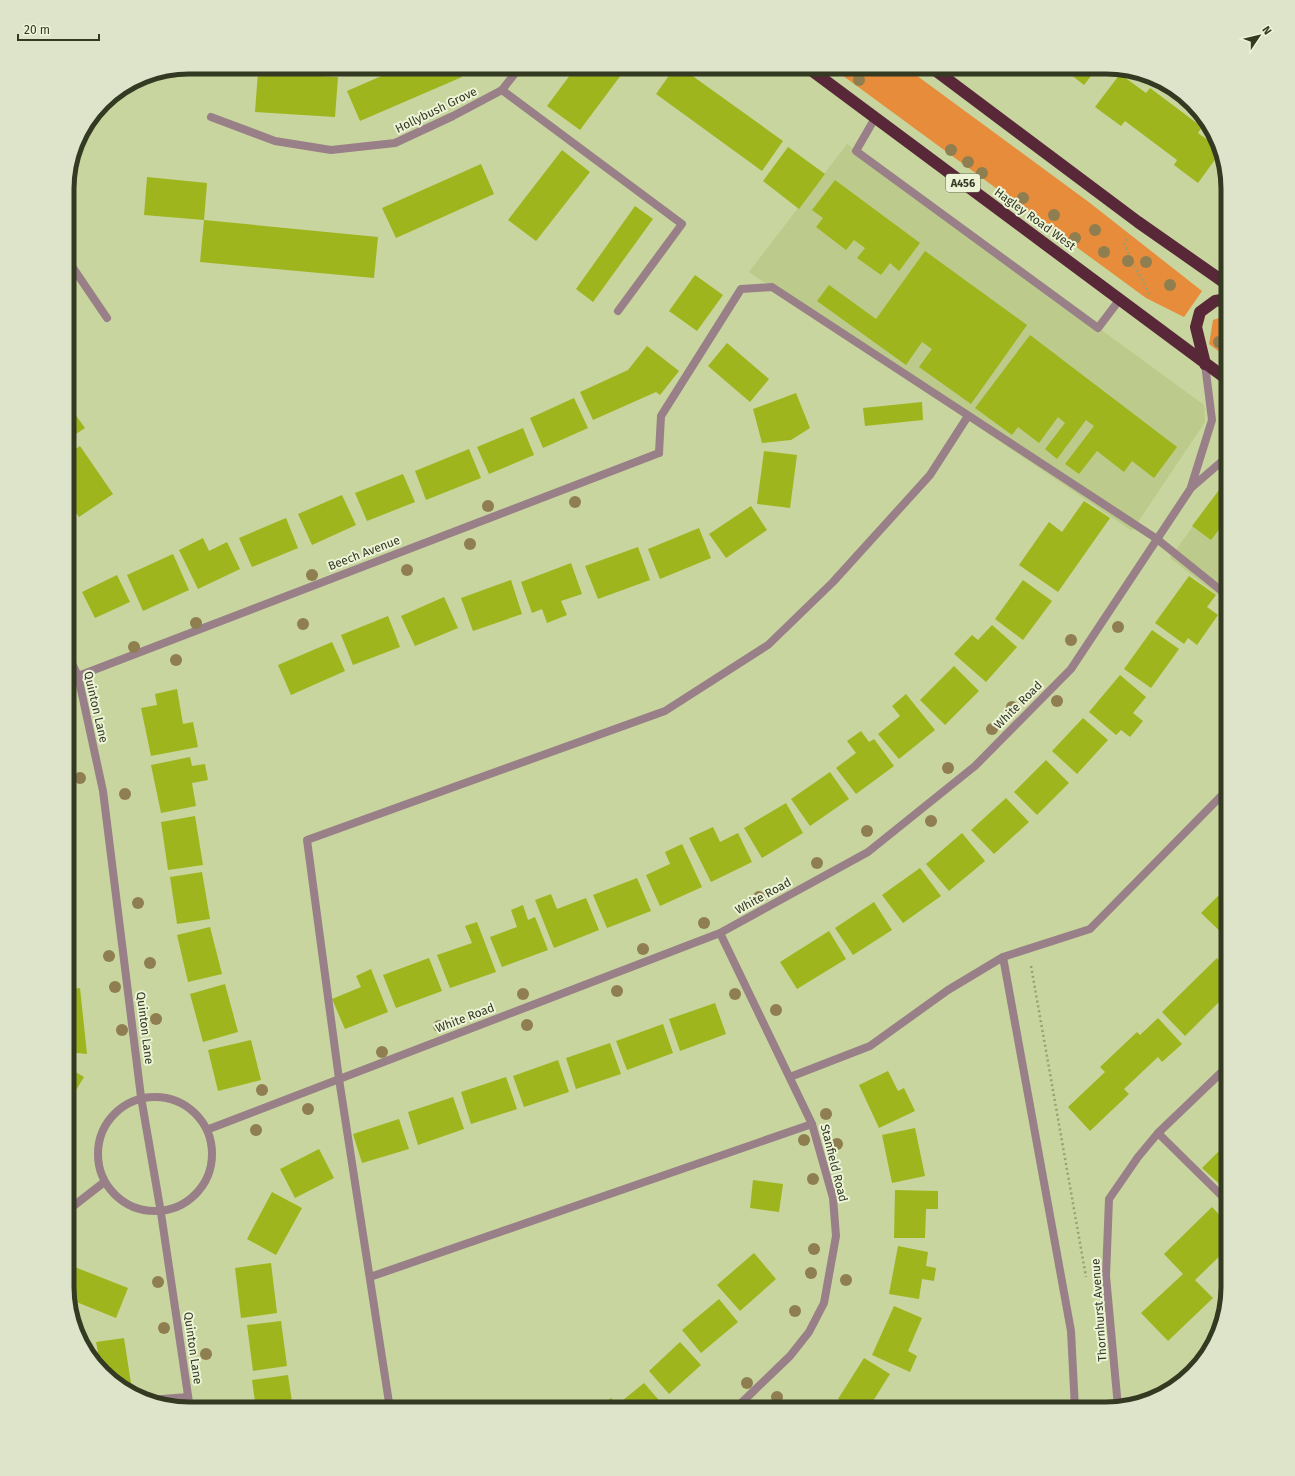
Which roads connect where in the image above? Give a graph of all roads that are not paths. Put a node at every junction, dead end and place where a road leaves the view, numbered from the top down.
1 (515, 74) edge
2 (816, 74) edge
3 (940, 74) edge
4 (502, 90) junction
5 (211, 117) dead end
6 (875, 118) junction
7 (74, 270) edge
8 (1221, 280) edge
9 (1120, 299) junction
10 (1221, 301) edge
11 (618, 311) dead end
12 (107, 318) dead end
13 (1205, 364) junction
14 (1221, 375) edge
15 (968, 416) junction
16 (1221, 462) edge
17 (1191, 488) junction
18 (1157, 538) junction
19 (1221, 590) edge
20 (74, 667) edge
21 (78, 676) junction
22 (1221, 796) edge
23 (720, 933) junction
24 (1003, 957) junction
25 (1221, 1073) edge
26 (790, 1078) junction
27 (339, 1079) junction
28 (141, 1097) junction
29 (812, 1124) junction
30 (208, 1129) junction
31 (1158, 1133) junction
32 (103, 1182) junction
33 (1221, 1195) edge
34 (74, 1205) edge
35 (161, 1213) junction
36 (370, 1277) junction
37 (188, 1396) junction
38 (162, 1399) edge
39 (1117, 1401) edge
40 (189, 1402) edge
41 (389, 1402) edge
42 (742, 1402) edge
43 (1075, 1402) edge

1 - 4 street, Hollybush Grove
2 - 6 highway, Hagley Road West / A456
3 - 8 highway
4 - 5 street, Hollybush Grove
4 - 11 street
6 - 9 highway, Hagley Road West / A456
6 - 9 street
7 - 12 street
9 - 13 highway, Hagley Road West / A456
10 - 13 highway
13 - 14 highway, Hagley Road West / A456
13 - 17 street, White Road
15 - 18 street
15 - 21 street, Beech Avenue
15 - 27 street
16 - 17 street, White Road
17 - 18 street, White Road
18 - 19 street
18 - 23 street, White Road
20 - 21 street, Quinton Lane
21 - 28 street, Quinton Lane
22 - 24 street
23 - 26 street, Stanfield Road
23 - 27 street, White Road
24 - 26 street
24 - 43 street
25 - 31 street, Thornhurst Avenue
26 - 29 street, Stanfield Road
27 - 30 street, White Road
27 - 36 street
28 - 30 street
28 - 32 street
28 - 35 street, Quinton Lane
29 - 36 street
29 - 42 street, Stanfield Road
30 - 35 street
31 - 33 street
31 - 39 street, Thornhurst Avenue
32 - 34 street
32 - 35 street
35 - 37 street, Quinton Lane
36 - 41 street
37 - 38 street
37 - 40 street, Quinton Lane

